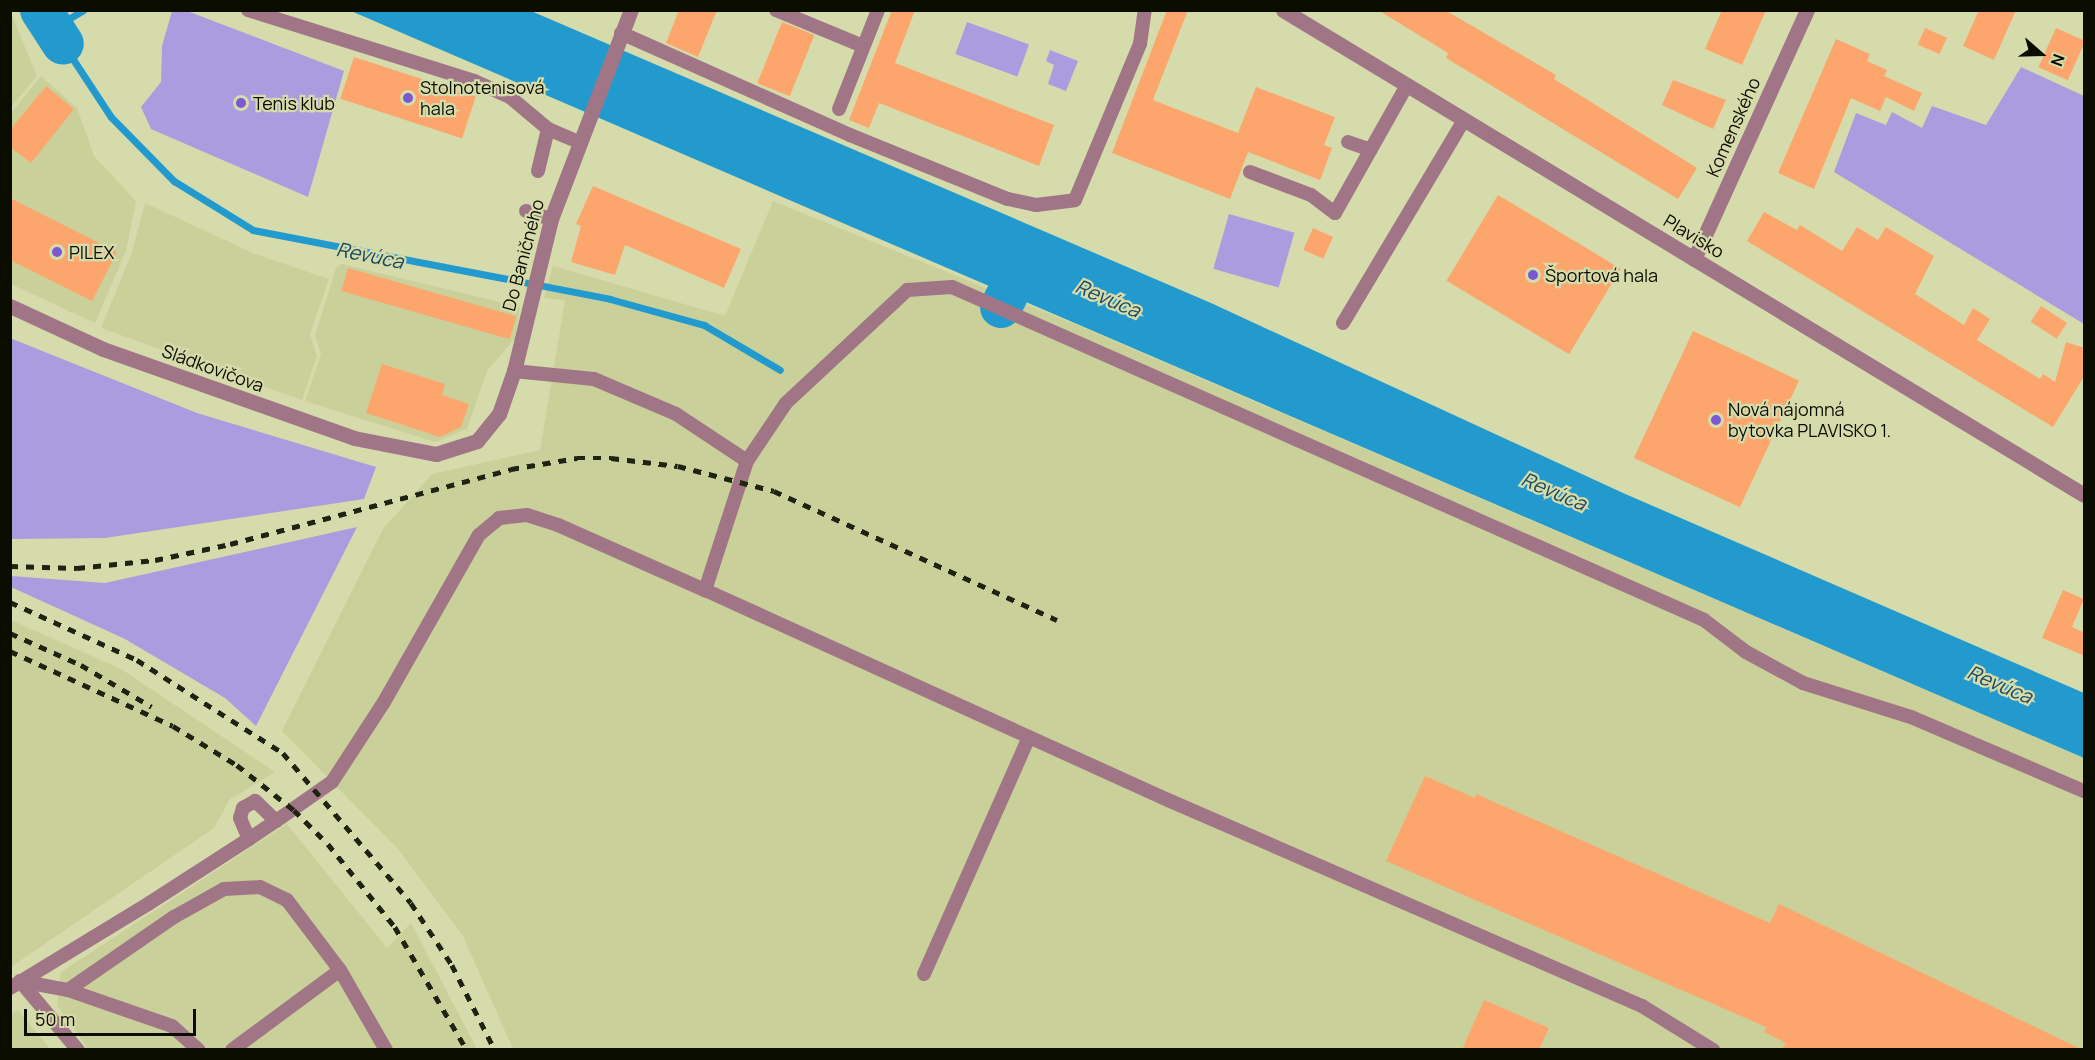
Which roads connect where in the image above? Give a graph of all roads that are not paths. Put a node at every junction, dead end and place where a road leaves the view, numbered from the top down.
1 (248, 10) edge
2 (631, 10) edge
3 (776, 10) edge
4 (878, 10) edge
5 (1145, 10) edge
6 (1283, 10) edge
7 (1807, 10) edge
8 (620, 37) junction
9 (863, 46) junction
10 (1407, 85) junction
11 (839, 110) dead end
12 (1464, 120) junction
13 (548, 129) junction
14 (578, 142) junction
15 (1348, 142) dead end
16 (1371, 150) junction
17 (538, 171) dead end
18 (1250, 172) dead end
19 (526, 211) dead end
20 (551, 219) junction
21 (1694, 259) junction
22 (10, 306) edge
23 (1343, 322) dead end
24 (514, 371) junction
25 (408, 452) joint
26 (747, 461) junction
27 (2085, 495) edge
28 (705, 590) junction
29 (1029, 737) junction
30 (2085, 791) edge
31 (276, 821) junction
32 (249, 839) junction
33 (340, 970) junction
34 (924, 974) dead end
35 (15, 985) edge
36 (68, 990) junction
37 (78, 1050) edge
38 (199, 1050) edge
39 (232, 1050) edge
40 (386, 1050) edge
41 (1713, 1050) edge

1 - 13 lane
2 - 8 street, Do Baničného
3 - 9 lane
4 - 9 lane
5 - 8 lane
6 - 10 street, Plavisko
7 - 21 street, Komenského
8 - 14 street, Do Baničného
9 - 11 lane
10 - 12 street, Plavisko
10 - 16 lane
12 - 21 street, Plavisko
12 - 23 lane
13 - 14 lane
13 - 17 lane
14 - 20 street, Do Baničného
15 - 16 lane
16 - 18 lane
19 - 20 lane
20 - 24 street, Do Baničného
21 - 27 street, Plavisko
22 - 25 street, Sládkovičova
24 - 25 street, Do Baničného
24 - 26 lane
26 - 28 lane
26 - 30 lane
28 - 29 lane
28 - 31 lane
29 - 34 lane
29 - 41 lane
31 - 32 lane
31 - 32 lane
32 - 35 lane
33 - 36 lane
33 - 39 lane
33 - 40 lane
35 - 36 lane
35 - 37 lane
36 - 38 lane

